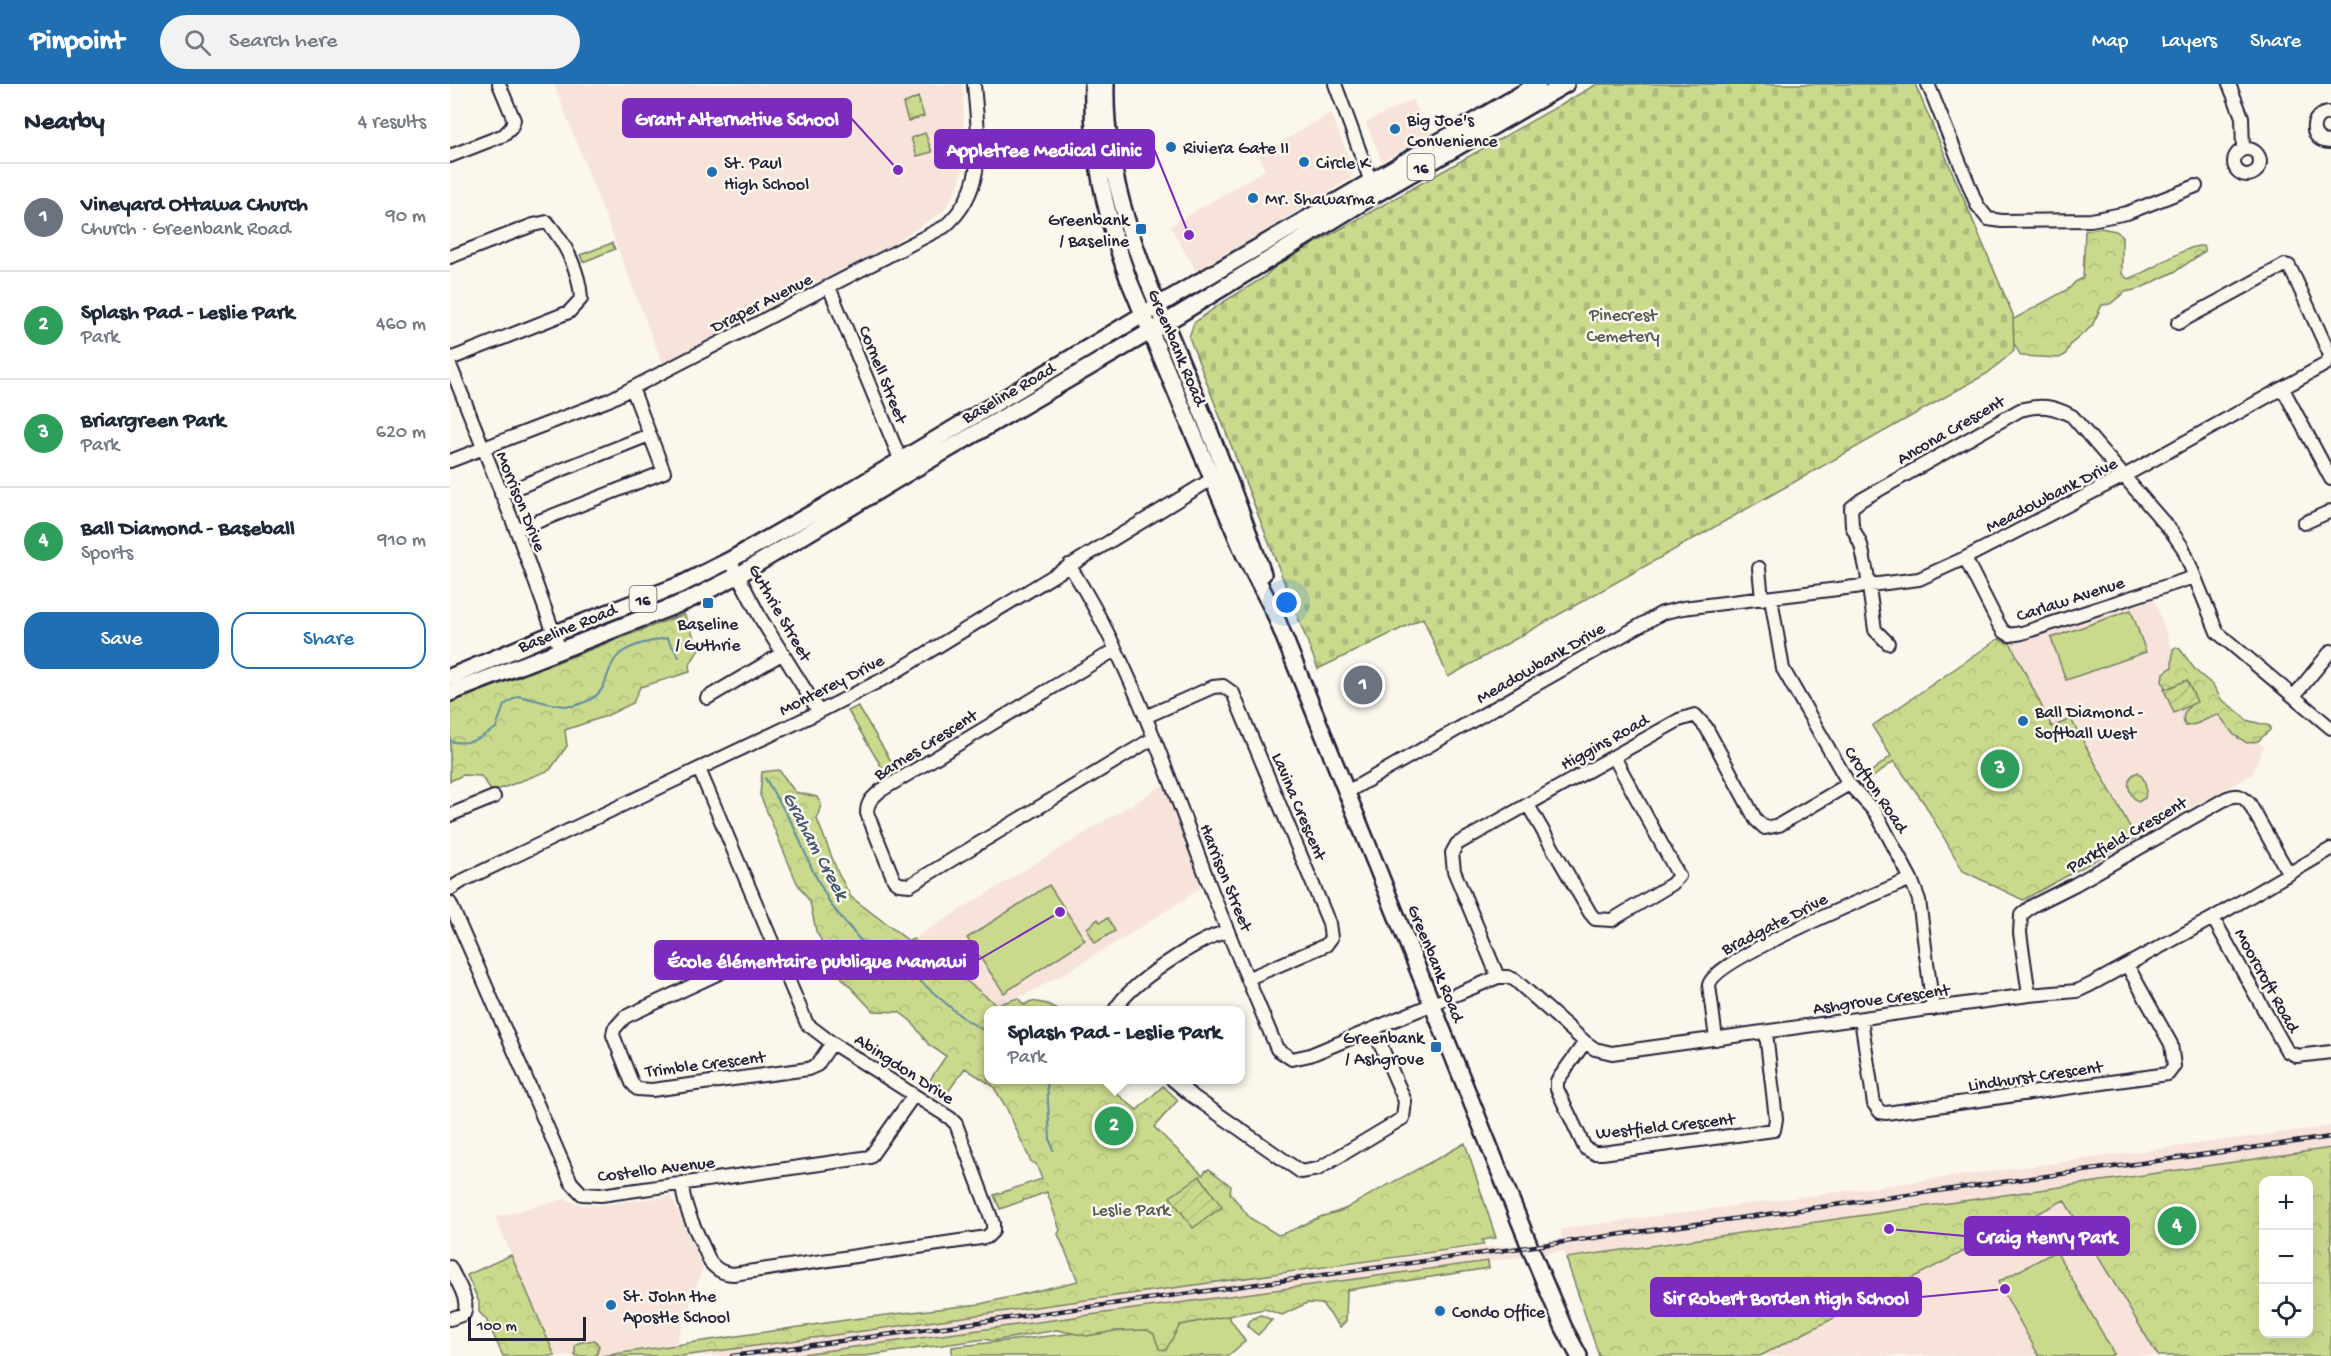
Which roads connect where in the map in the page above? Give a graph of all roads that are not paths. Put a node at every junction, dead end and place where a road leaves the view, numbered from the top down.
1 (499, 84) edge
2 (974, 84) edge
3 (1093, 84) edge
4 (1106, 84) edge
5 (1336, 84) edge
6 (1538, 84) edge
7 (1566, 84) edge
8 (1928, 84) edge
9 (2229, 84) edge
10 (2331, 113) edge
11 (2331, 142) edge
12 (2243, 150) dead end
13 (450, 156) edge
14 (2196, 186) dead end
15 (1373, 187) junction
16 (450, 257) edge
17 (829, 287) junction
18 (1158, 306) junction
19 (1142, 315) junction
20 (1165, 323) junction
21 (2178, 323) dead end
22 (1150, 332) junction
23 (2330, 355) edge
24 (450, 359) edge
25 (450, 365) edge
26 (632, 388) junction
27 (2283, 389) junction
28 (650, 435) junction
29 (482, 450) junction
30 (450, 461) edge
31 (903, 467) junction
32 (2124, 476) junction
33 (1212, 479) junction
34 (2331, 479) edge
35 (501, 494) junction
36 (2331, 511) edge
37 (2304, 523) dead end
38 (516, 530) junction
39 (1965, 558) junction
40 (730, 560) junction
41 (1069, 566) junction
42 (1759, 568) dead end
43 (737, 576) junction
44 (2193, 577) junction
45 (1869, 586) junction
46 (1766, 598) junction
47 (1274, 612) junction
48 (554, 634) junction
49 (1888, 643) dead end
50 (560, 650) junction
51 (1115, 650) junction
52 (2331, 651) edge
53 (783, 653) junction
54 (450, 677) edge
55 (450, 693) edge
56 (2294, 696) junction
57 (707, 698) dead end
58 (819, 712) junction
59 (1145, 717) junction
60 (2331, 728) edge
61 (1152, 739) junction
62 (1614, 757) junction
63 (699, 769) junction
64 (1849, 784) junction
65 (1347, 792) junction
66 (494, 798) dead end
67 (1527, 805) junction
68 (450, 815) edge
69 (2331, 849) edge
70 (2289, 874) junction
71 (1911, 879) junction
72 (450, 889) edge
73 (450, 903) edge
74 (2213, 918) junction
75 (1228, 930) junction
76 (775, 947) junction
77 (2127, 965) junction
78 (1498, 977) junction
79 (1248, 978) junction
80 (2029, 995) junction
81 (1433, 1005) junction
82 (1119, 1006) edge
83 (1933, 1008) junction
84 (1861, 1018) junction
85 (1374, 1030) junction
86 (1766, 1033) junction
87 (1716, 1039) junction
88 (1585, 1042) junction
89 (832, 1043) junction
90 (2331, 1052) edge
91 (1178, 1084) edge
92 (914, 1095) junction
93 (682, 1183) junction
94 (450, 1267) edge
95 (450, 1319) edge
96 (1564, 1328) junction
97 (1572, 1356) edge
98 (1580, 1356) edge

1 - 13 street
2 - 17 street, Draper Avenue
3 - 19 main road, Greenbank Road
4 - 18 main road, Greenbank Road
5 - 15 street
6 - 15 main road, Baseline Road / 16
7 - 15 main road, Baseline Road / 16
8 - 14 street
9 - 12 street
10 - 11 street
15 - 18 main road, Baseline Road / 16
15 - 20 main road, Baseline Road / 16
16 - 24 street
17 - 26 street, Draper Avenue
17 - 31 street, Cornell Street
18 - 19 main road, Baseline Road / 16
18 - 20 main road, Greenbank Road
19 - 22 main road, Greenbank Road
19 - 31 main road, Baseline Road / 16
20 - 22 main road, Baseline Road / 16
20 - 47 main road, Greenbank Road
21 - 23 street
22 - 31 main road, Baseline Road / 16
22 - 33 main road, Greenbank Road
23 - 27 street, Meadowbank Drive
25 - 29 street, Morrison Drive
26 - 28 street
26 - 29 street, Draper Avenue
27 - 32 street, Meadowbank Drive
27 - 34 street
28 - 35 street
28 - 38 street
29 - 30 street, Draper Avenue
29 - 35 street, Morrison Drive
31 - 40 main road, Baseline Road / 16
31 - 43 main road, Baseline Road / 16
32 - 39 street, Meadowbank Drive
32 - 44 street
32 - 45 street, Ancona Crescent
33 - 41 street, Monterey Drive
33 - 47 main road, Greenbank Road
35 - 38 street, Morrison Drive
36 - 37 street
38 - 48 street, Morrison Drive
39 - 44 street, Carlaw Avenue
39 - 45 street, Meadowbank Drive
40 - 43 street, Guthrie Street
40 - 48 main road, Baseline Road / 16
41 - 51 street, Harrison Street
41 - 58 street, Monterey Drive
42 - 46 street
43 - 50 main road, Baseline Road / 16
43 - 53 street, Guthrie Street
44 - 56 street
45 - 46 street, Meadowbank Drive
45 - 49 street
46 - 64 street, Crofton Road
46 - 65 street, Meadowbank Drive
47 - 65 main road, Greenbank Road
48 - 50 street, Morrison Drive
48 - 54 main road, Baseline Road / 16
50 - 55 main road, Baseline Road / 16
51 - 59 street, Harrison Street
51 - 61 street, Barnes Crescent
52 - 56 street
53 - 57 street
53 - 58 street, Guthrie Street
56 - 60 street
58 - 63 street, Monterey Drive
59 - 61 street, Harrison Street
59 - 79 street, Lavina Crescent
61 - 75 street, Harrison Street
62 - 64 street, Higgins Road
62 - 67 street, Higgins Road
62 - 67 street
63 - 72 street, Monterey Drive
63 - 76 street, Abingdon Drive
64 - 71 street, Crofton Road
65 - 81 main road, Greenbank Road
66 - 68 street
67 - 78 street, Higgins Road
69 - 70 street, Ashgrove Crescent
70 - 74 street, Ashgrove Crescent
70 - 80 street, Parkfield Crescent
71 - 83 street, Crofton Road
71 - 87 street, Bradgate Drive
73 - 93 street, Costello Avenue
74 - 77 street, Ashgrove Crescent
74 - 90 street, Moorcroft Road
75 - 79 street, Harrison Street
75 - 82 street
76 - 89 street, Abingdon Drive
76 - 89 street, Trimble Crescent
77 - 80 street, Ashgrove Crescent
77 - 84 street, Lindhurst Crescent
78 - 81 street
78 - 88 street, Ashgrove Crescent
79 - 85 street, Harrison Street
80 - 83 street, Ashgrove Crescent
81 - 85 street, Harrison Street
81 - 96 main road, Greenbank Road
83 - 84 street, Ashgrove Crescent
84 - 86 street, Ashgrove Crescent
85 - 91 street
86 - 87 street, Ashgrove Crescent
86 - 88 street, Westfield Crescent
87 - 88 street, Ashgrove Crescent
89 - 92 street, Abingdon Drive
92 - 93 street, Costello Avenue
92 - 93 street, Abingdon Drive
94 - 95 street
96 - 97 main road, Greenbank Road
96 - 98 main road, Greenbank Road

